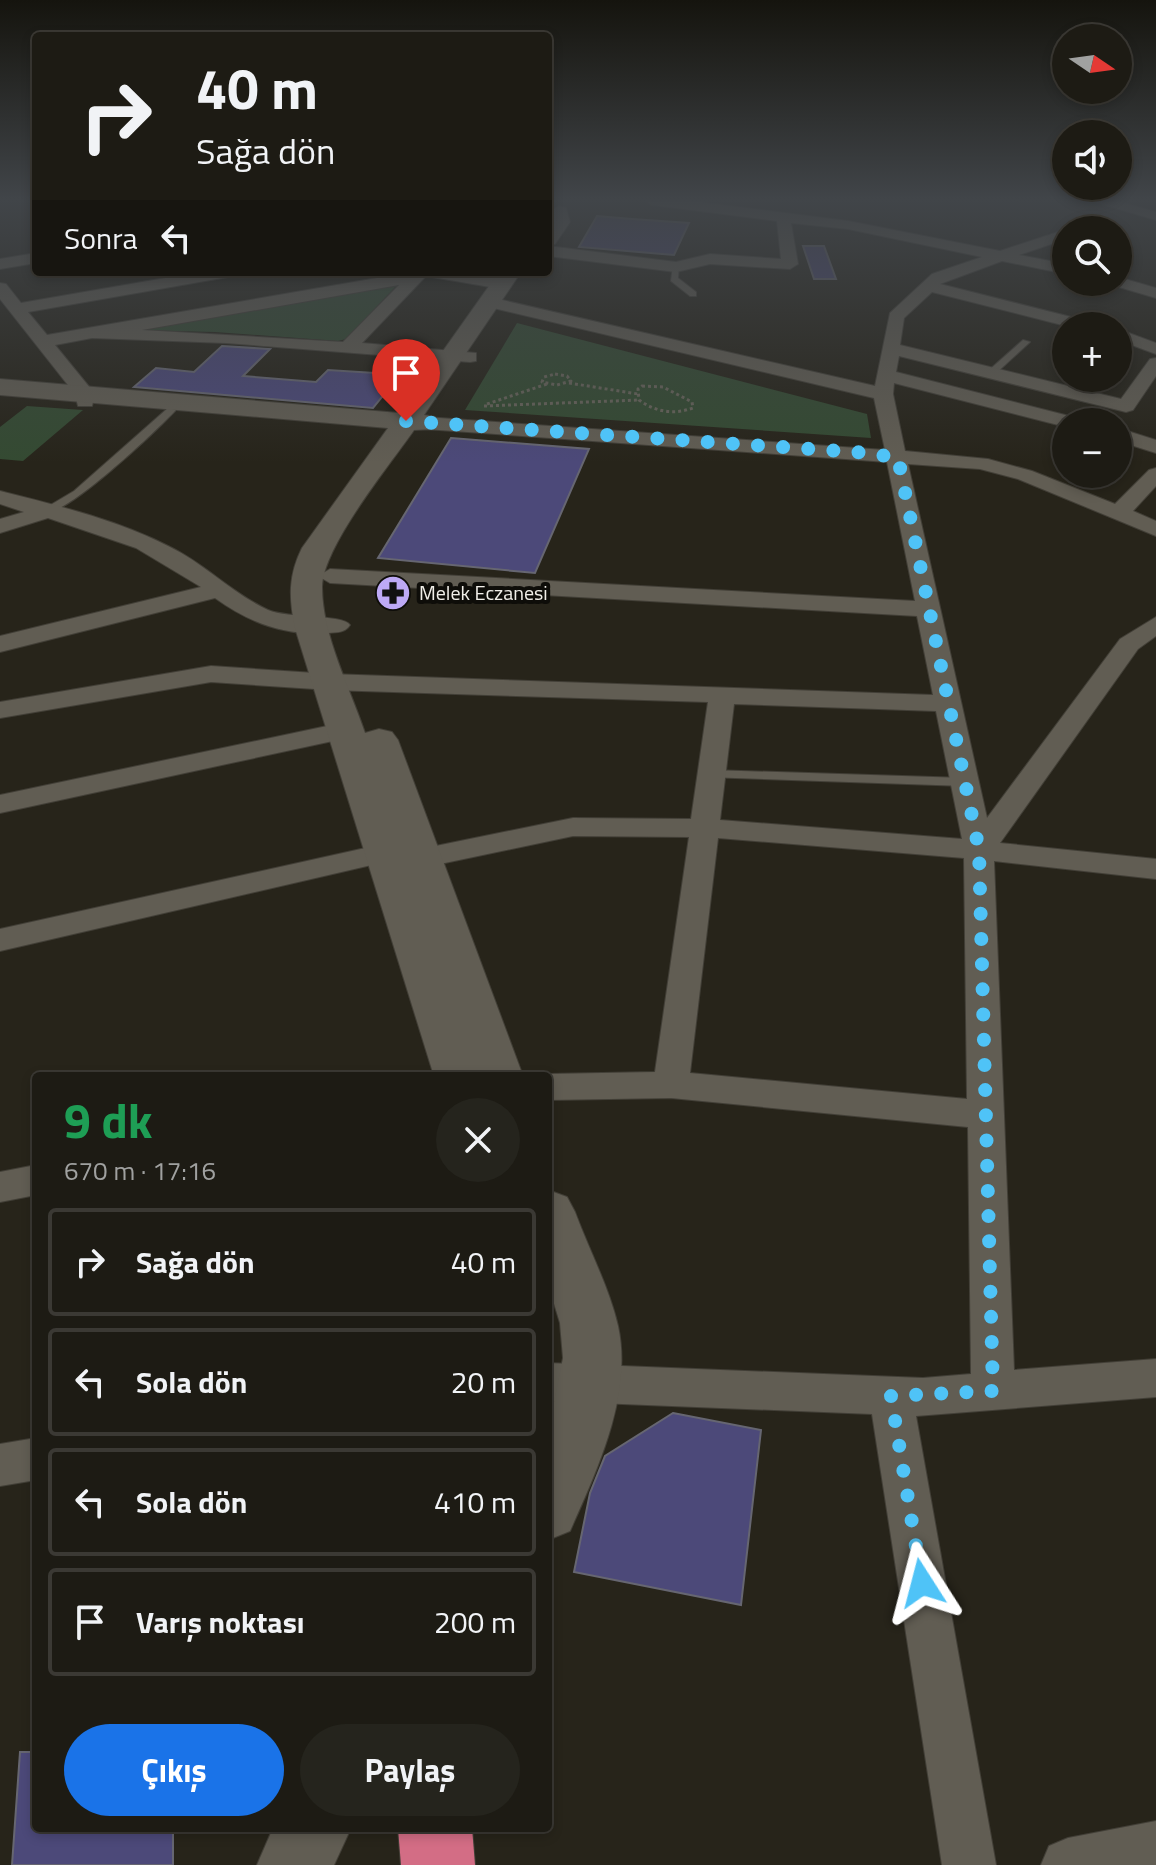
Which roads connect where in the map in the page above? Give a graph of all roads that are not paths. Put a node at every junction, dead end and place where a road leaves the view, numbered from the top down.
1 (0, 288) edge
2 (110, 288) edge
3 (163, 288) edge
4 (342, 288) edge
5 (409, 288) edge
6 (685, 288) edge
7 (927, 288) edge
8 (937, 288) edge
9 (502, 290) edge
10 (693, 294) dead end
11 (18, 309) junction
12 (186, 315) junction
13 (1052, 318) edge
14 (90, 333) junction
15 (1132, 340) edge
16 (46, 341) junction
17 (1026, 342) dead end
18 (348, 347) junction
19 (1156, 349) edge
20 (461, 357) junction
21 (1156, 363) edge
22 (887, 372) junction
23 (991, 373) junction
24 (0, 387) edge
25 (0, 395) edge
26 (85, 398) junction
27 (171, 410) junction
28 (1052, 417) edge
29 (413, 426) junction
30 (1132, 439) edge
31 (1156, 447) edge
32 (898, 458) junction
33 (1156, 474) edge
34 (0, 497) edge
35 (46, 512) junction
36 (1118, 514) junction
37 (0, 526) edge
38 (1156, 529) edge
39 (330, 576) junction
40 (217, 590) junction
41 (929, 609) junction
42 (1156, 624) edge
43 (325, 626) junction
44 (0, 644) edge
45 (344, 682) junction
46 (722, 695) junction
47 (949, 704) junction
48 (0, 710) edge
49 (346, 730) junction
50 (711, 774) junction
51 (965, 782) junction
52 (0, 804) edge
53 (705, 828) junction
54 (979, 850) junction
55 (408, 852) junction
56 (1156, 869) edge
57 (0, 940) edge
58 (457, 1072) edge
59 (497, 1072) edge
60 (671, 1085) junction
61 (552, 1087) edge
62 (986, 1115) junction
63 (32, 1181) edge
64 (0, 1187) edge
65 (552, 1223) edge
66 (1156, 1378) edge
67 (569, 1382) edge
68 (993, 1391) junction
69 (891, 1396) junction
70 (32, 1460) edge
71 (0, 1465) edge
72 (552, 1500) edge
73 (312, 1832) edge
74 (421, 1832) edge
75 (435, 1832) edge
76 (1156, 1848) edge
77 (294, 1865) edge
78 (409, 1865) edge
79 (438, 1865) edge
80 (969, 1865) edge
81 (1068, 1865) edge

1 - 11 street
2 - 11 street
3 - 12 street
4 - 12 street
5 - 18 street
6 - 10 lane
7 - 22 street
8 - 13 street
9 - 20 main road
9 - 22 street
11 - 16 street
12 - 14 street
14 - 16 street
14 - 18 street
15 - 19 street
16 - 26 street
17 - 23 lane
18 - 20 street
20 - 29 main road
21 - 23 street
22 - 23 street
22 - 28 street
22 - 32 street
24 - 26 main road
25 - 26 main road
26 - 27 main road
26 - 29 main road
27 - 29 main road
27 - 35 lane
29 - 32 street
29 - 39 main road
29 - 43 main road
30 - 31 street
32 - 36 street
32 - 41 street
33 - 36 street
34 - 35 street
35 - 37 street
35 - 40 street
36 - 38 street
39 - 41 street
39 - 43 main road
40 - 43 street
40 - 44 street
41 - 47 street
42 - 54 street
43 - 45 main road
45 - 46 street
45 - 48 street
45 - 49 main road
45 - 55 main road
46 - 47 street
46 - 50 street
47 - 51 street
49 - 52 street
49 - 55 main road
50 - 51 lane
50 - 53 street
51 - 54 street
53 - 54 street
53 - 55 street
53 - 60 street
54 - 56 street
54 - 62 street
55 - 57 street
55 - 58 main road
55 - 59 main road
60 - 61 street
60 - 62 street
62 - 68 street
63 - 64 street
65 - 67 main road
66 - 68 street
67 - 69 street
67 - 72 main road
68 - 69 street
69 - 80 street
70 - 71 street
73 - 77 main road
74 - 78 main road
75 - 79 highway
76 - 81 street

